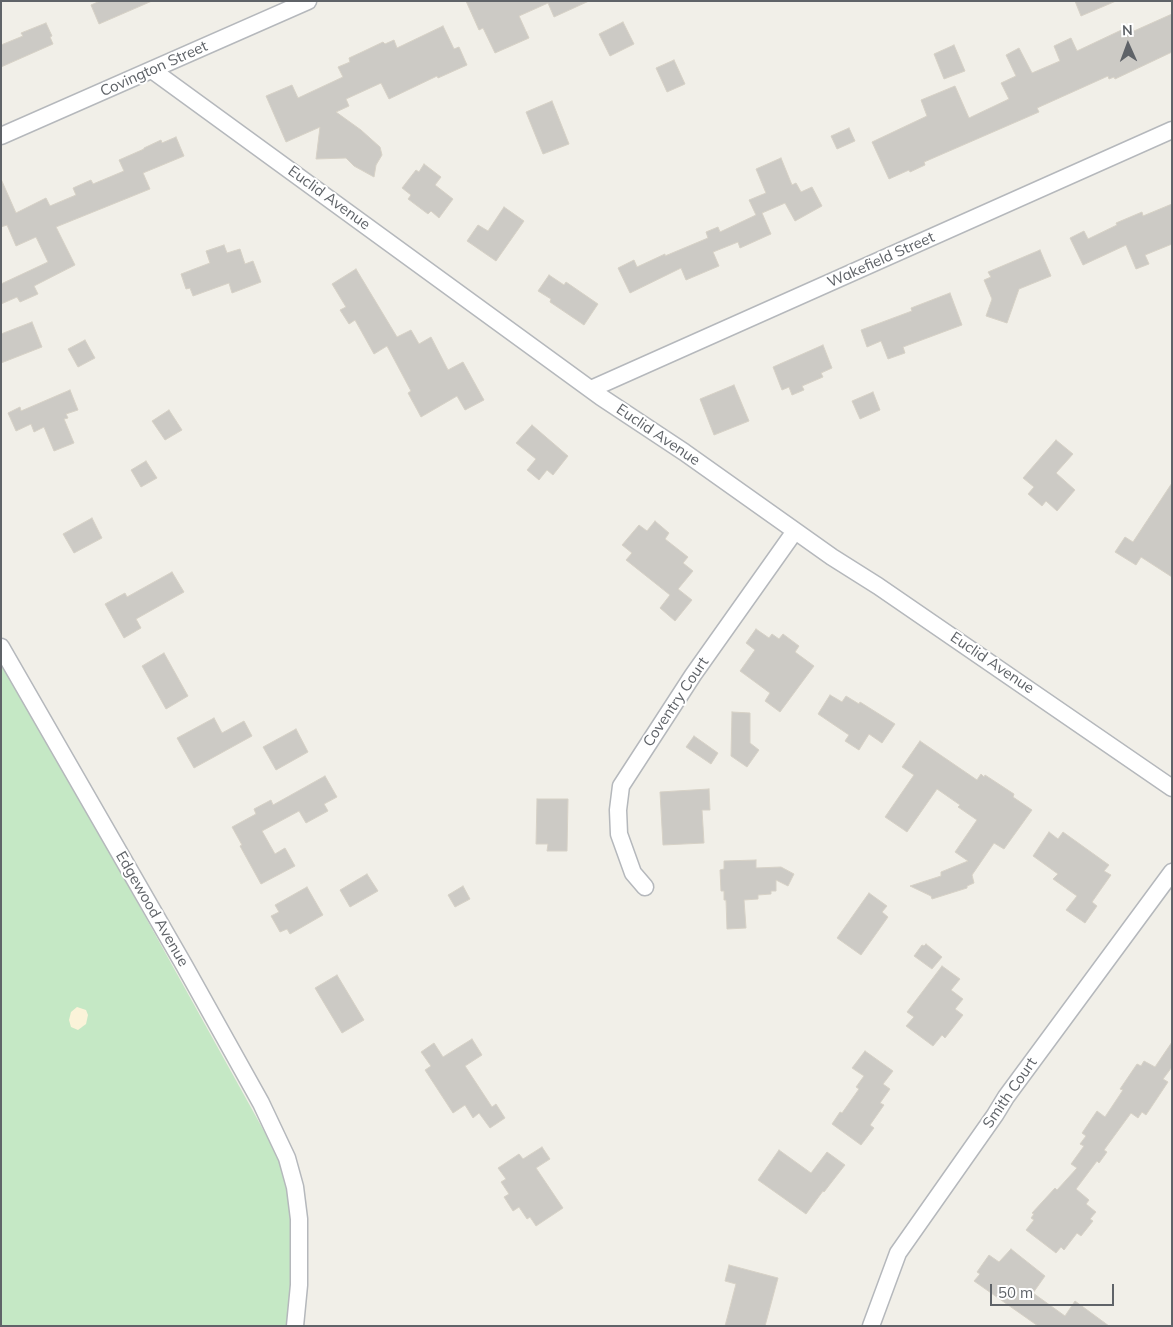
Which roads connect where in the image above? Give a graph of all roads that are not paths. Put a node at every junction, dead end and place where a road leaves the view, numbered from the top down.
1 (308, 1) edge
2 (152, 70) junction
3 (1172, 130) edge
4 (1, 136) edge
5 (591, 390) junction
6 (796, 531) junction
7 (1, 647) edge
8 (1172, 788) edge
9 (1172, 872) edge
10 (645, 887) dead end
11 (295, 1326) edge
12 (871, 1326) edge

1 - 2 street, Covington Street
2 - 4 street, Covington Street
2 - 5 street, Euclid Avenue
3 - 5 street, Wakefield Street
5 - 6 street, Euclid Avenue
6 - 8 street, Euclid Avenue
6 - 10 street, Coventry Court
7 - 11 street, Edgewood Avenue
9 - 12 street, Smith Court

